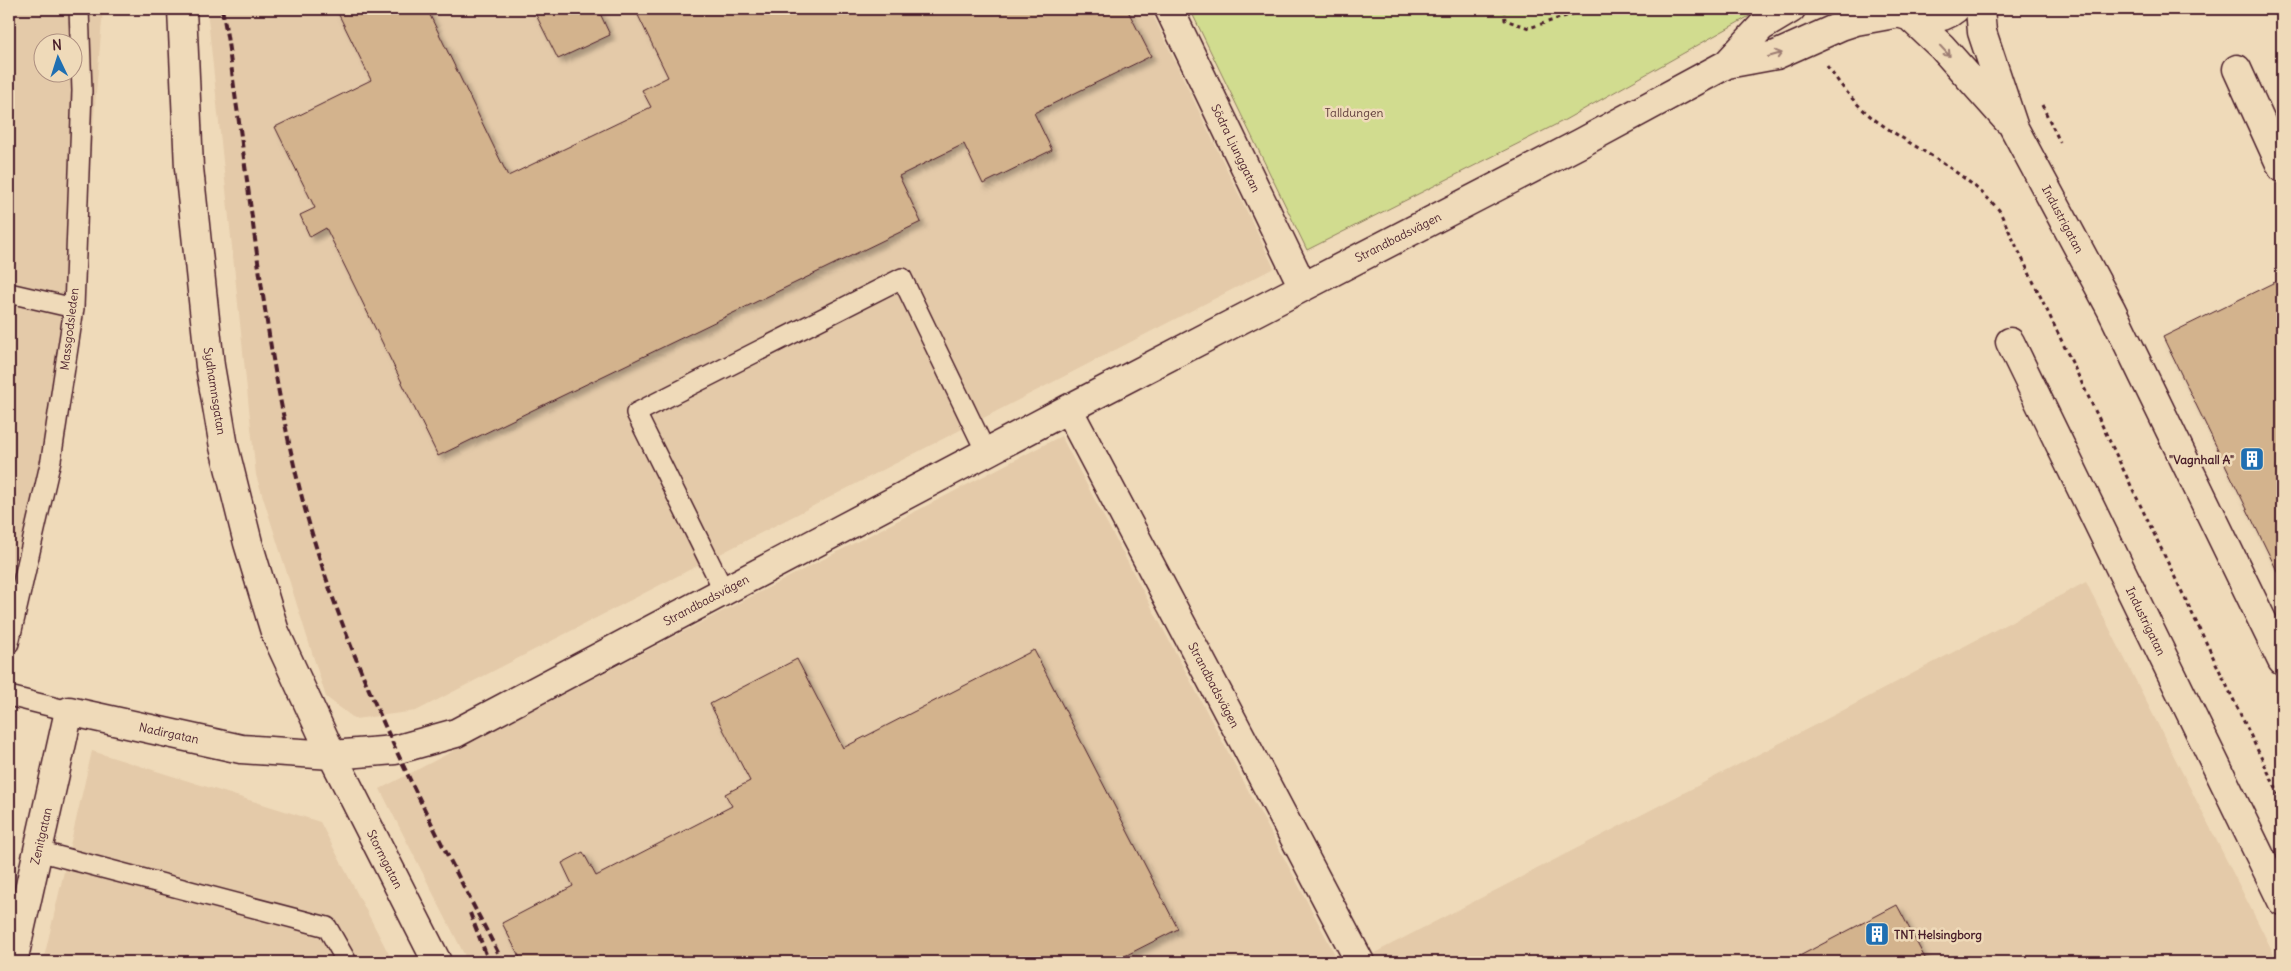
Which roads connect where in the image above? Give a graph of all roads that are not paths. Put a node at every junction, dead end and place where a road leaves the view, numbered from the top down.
1 (79, 9) edge
2 (182, 9) edge
3 (1169, 9) edge
4 (1791, 9) edge
5 (1955, 9) edge
6 (1980, 9) edge
7 (1901, 13) edge
8 (1727, 64) junction
9 (2238, 69) dead end
10 (2014, 128) junction
11 (2282, 168) edge
12 (1303, 287) junction
13 (9, 293) edge
14 (74, 308) junction
15 (2010, 342) dead end
16 (1068, 408) junction
17 (986, 452) junction
18 (724, 591) junction
19 (9, 643) edge
20 (2282, 661) edge
21 (9, 696) edge
22 (70, 711) junction
23 (332, 755) junction
24 (38, 851) junction
25 (2282, 901) edge
26 (13, 962) edge
27 (347, 962) edge
28 (437, 962) edge
29 (1360, 962) edge

1 - 14 lane, Massgodsleden
2 - 23 street, Sydhamnsgatan
3 - 12 street, Södra Ljunggatan
4 - 8 street, Strandbadsvägen
5 - 7 street, Strandbadsvägen
6 - 10 street, Industrigatan
8 -> 7 street, Strandbadsvägen
7 -> 10 street, Industrigatan
8 - 12 street, Strandbadsvägen
9 - 11 street
10 - 20 street, Industrigatan
12 - 16 street, Strandbadsvägen
13 - 14 lane
14 - 19 lane, Massgodsleden
15 - 25 street, Industrigatan
16 - 17 street, Strandbadsvägen
16 - 29 street, Strandbadsvägen
17 - 18 street, Strandbadsvägen
17 - 18 lane
18 - 23 street, Strandbadsvägen
21 - 22 lane, Nadirgatan
22 - 23 street, Nadirgatan
22 - 24 street, Zenitgatan
23 - 28 street, Stormgatan
24 - 26 street, Zenitgatan
24 - 27 lane

